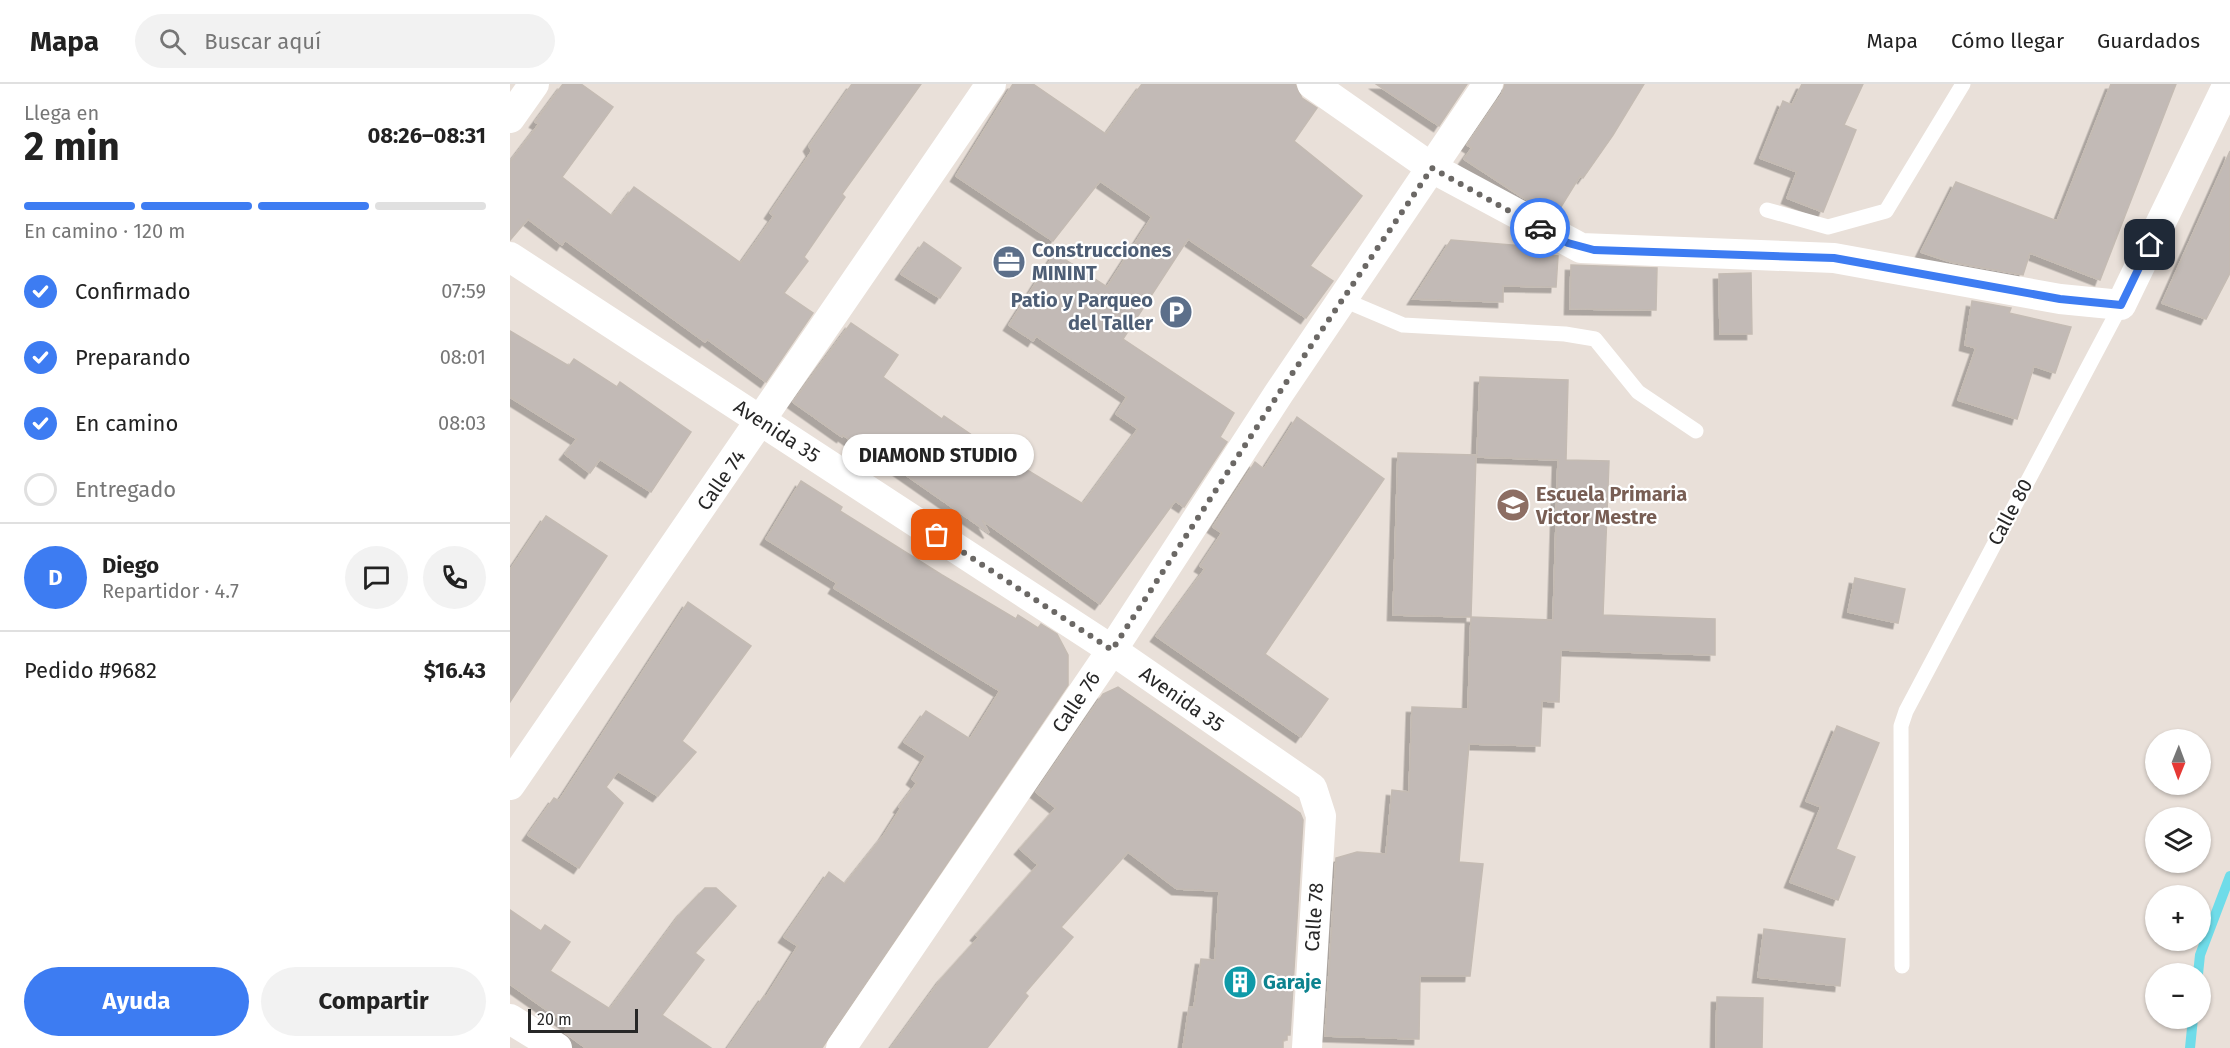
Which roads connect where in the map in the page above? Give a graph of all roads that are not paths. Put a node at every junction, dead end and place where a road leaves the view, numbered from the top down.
1 (534, 84) edge
2 (992, 84) edge
3 (1312, 84) edge
4 (1488, 84) edge
5 (1963, 84) edge
6 (2228, 84) edge
7 (510, 118) edge
8 (1432, 168) junction
9 (1767, 210) dead end
10 (510, 256) edge
11 (1344, 300) junction
12 (2121, 305) junction
13 (762, 420) junction
14 (1695, 431) dead end
15 (1112, 650) junction
16 (510, 785) edge
17 (1312, 788) joint
18 (1902, 966) dead end
19 (510, 1019) edge
20 (557, 1048) edge
21 (841, 1048) edge
22 (1307, 1048) edge

1 - 7 street
2 - 13 street, Calle 74
3 - 8 street
4 - 8 street, Calle 76
5 - 9 lane
6 - 12 street, Calle 80
8 - 11 street, Calle 76
8 - 12 street
10 - 13 street, Avenida 35
11 - 14 lane
11 - 15 street, Calle 76
12 - 18 lane, Calle 80
13 - 15 street, Avenida 35
13 - 16 street, Calle 74
15 - 17 street, Avenida 35
15 - 21 street, Calle 76
17 - 22 street, Calle 78
19 - 20 street

